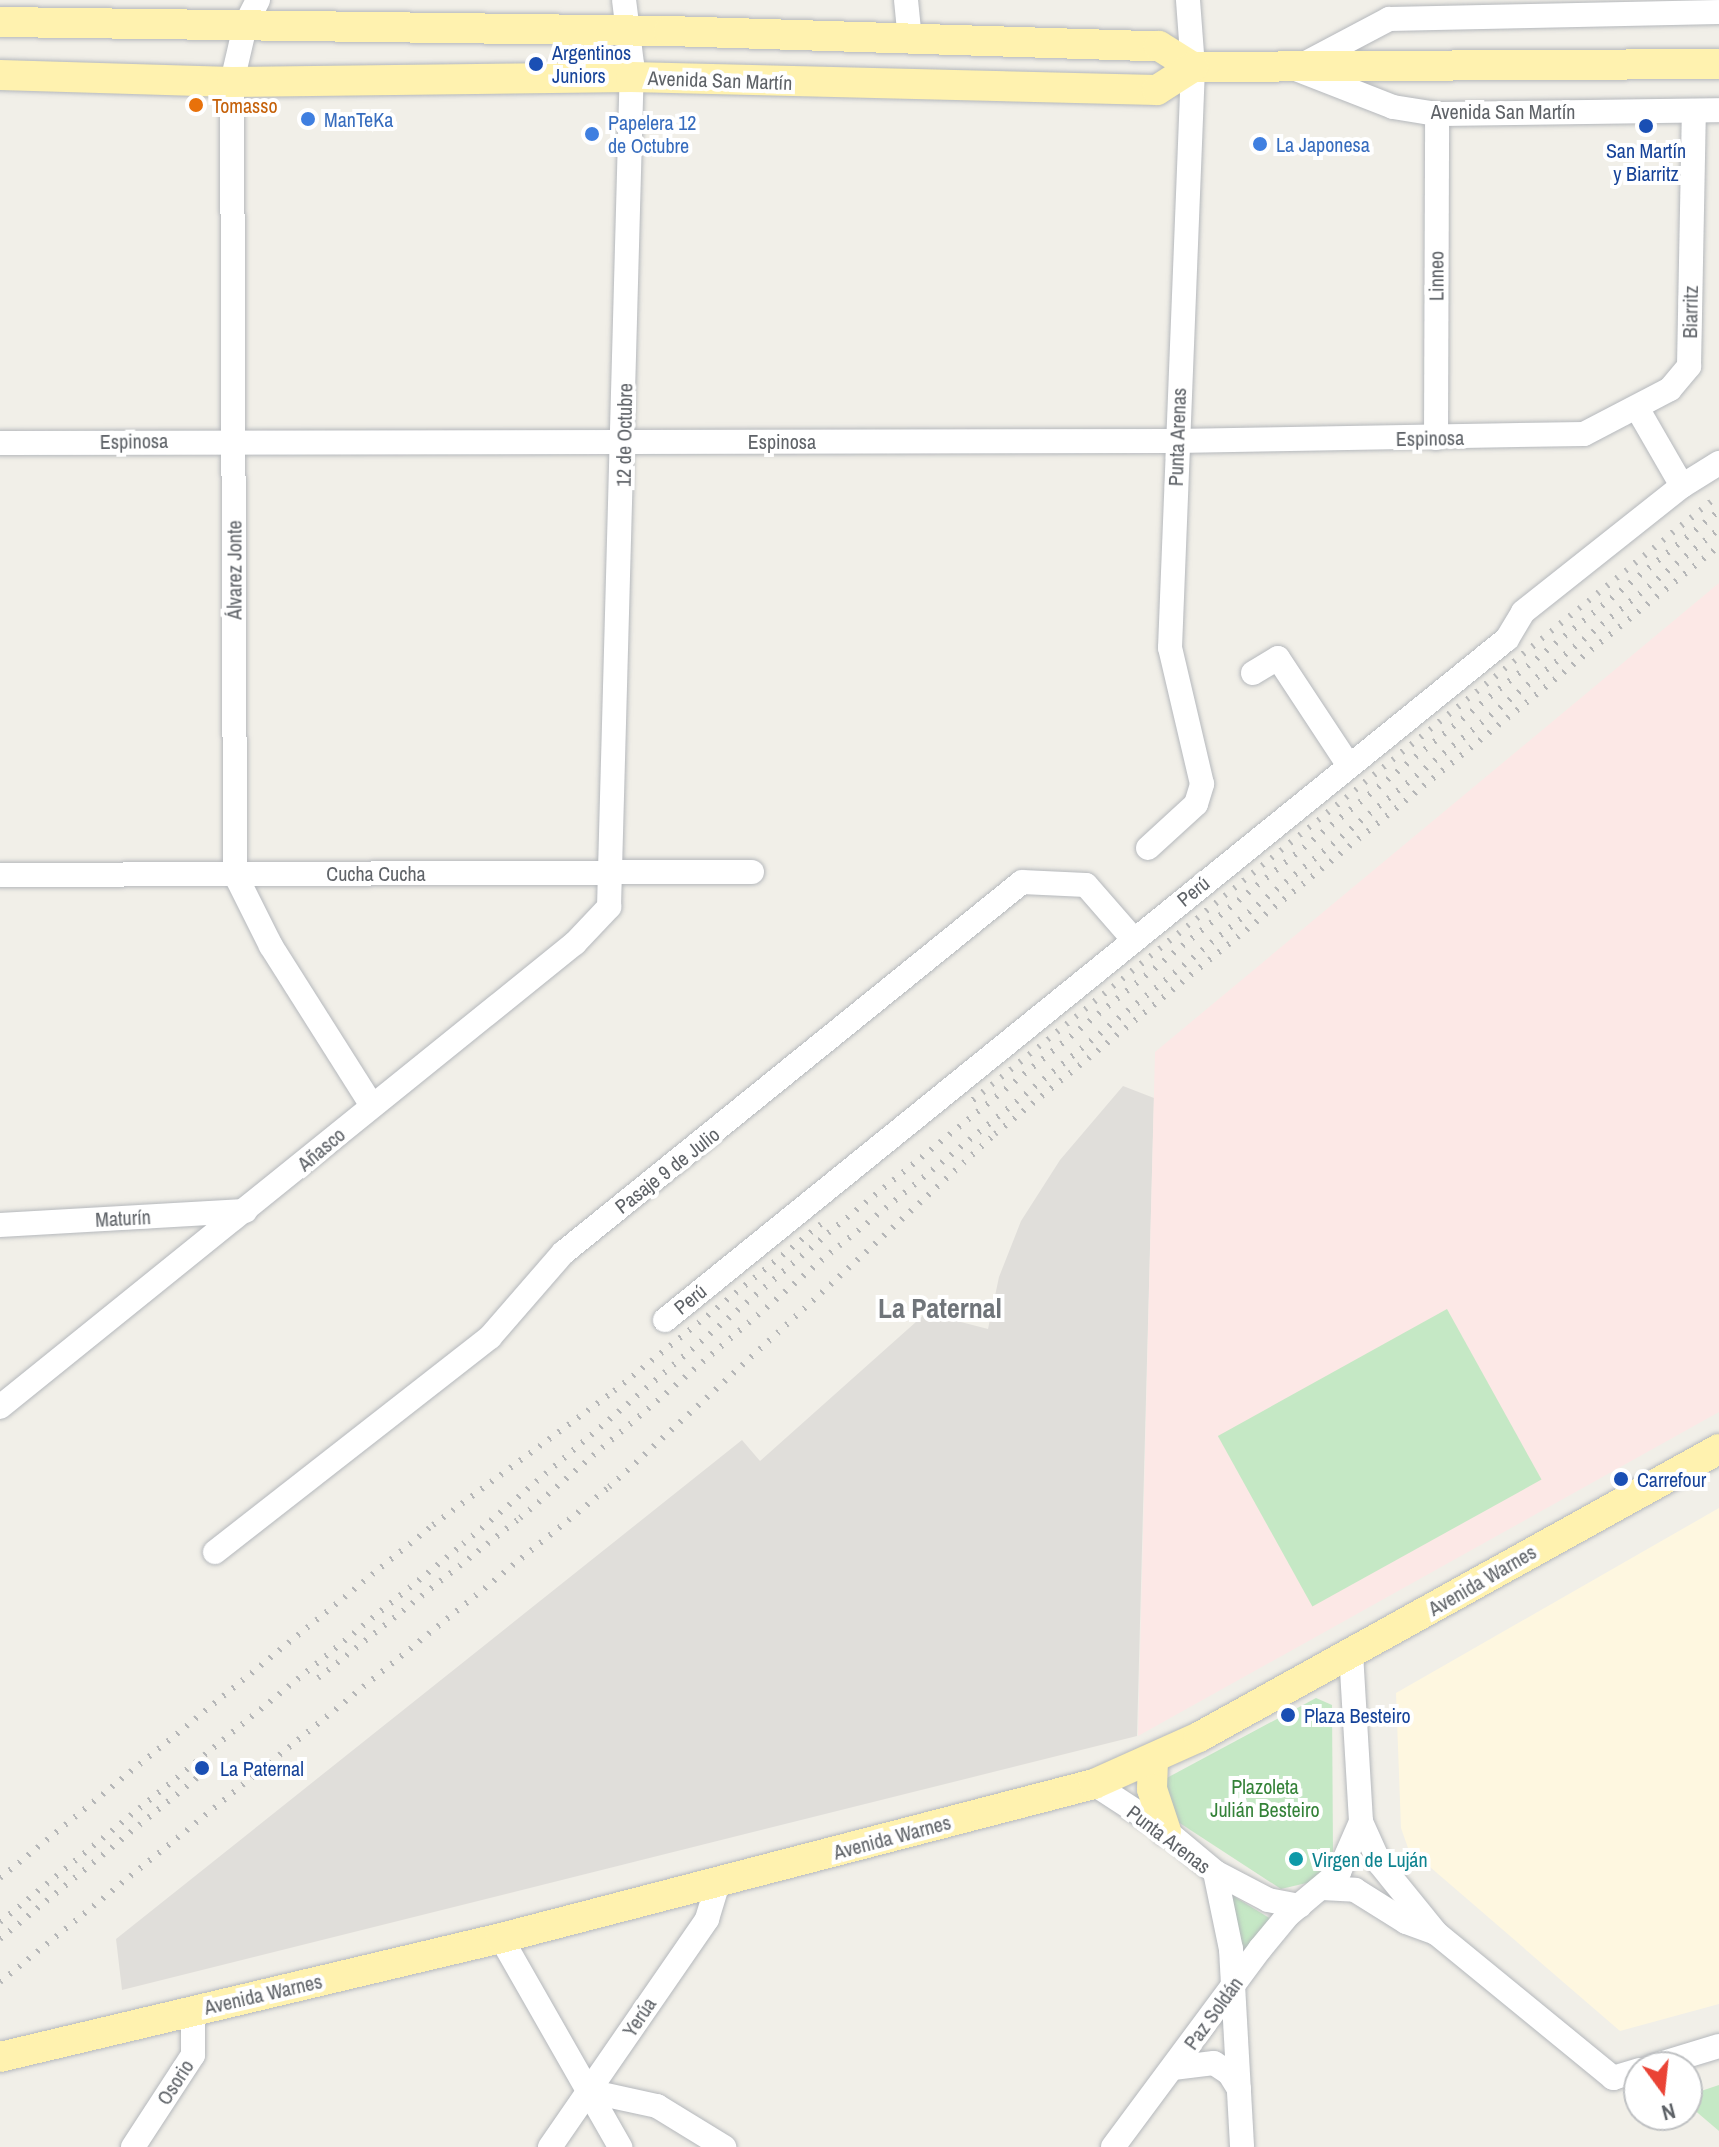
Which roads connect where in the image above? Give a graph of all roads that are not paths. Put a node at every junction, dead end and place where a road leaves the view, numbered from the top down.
1 (624, 0) edge
2 (906, 0) edge
3 (1188, 0) edge
4 (1692, 6) edge
5 (1443, 7) edge
6 (1719, 12) edge
7 (252, 13) edge
8 (0, 22) edge
9 (630, 30) junction
10 (910, 40) junction
11 (1719, 64) edge
12 (1193, 67) junction
13 (1294, 69) junction
14 (0, 75) edge
15 (631, 77) junction
16 (232, 82) junction
17 (1719, 110) edge
18 (1694, 111) junction
19 (1437, 114) junction
20 (1637, 408) junction
21 (1564, 437) joint
22 (1436, 438) junction
23 (233, 440) junction
24 (1176, 441) junction
25 (624, 442) junction
26 (0, 443) edge
27 (1719, 463) edge
28 (1682, 486) junction
29 (1253, 673) dead end
30 (1348, 764) junction
31 (1148, 848) dead end
32 (613, 871) junction
33 (752, 872) dead end
34 (235, 874) junction
35 (0, 875) edge
36 (1134, 940) junction
37 (372, 1106) junction
38 (246, 1211) junction
39 (0, 1225) edge
40 (665, 1320) dead end
41 (0, 1407) edge
42 (1719, 1449) edge
43 (215, 1552) dead end
44 (1351, 1653) junction
45 (1153, 1760) junction
46 (1094, 1784) junction
47 (1361, 1822) junction
48 (1166, 1831) junction
49 (1215, 1872) junction
50 (718, 1883) junction
51 (1322, 1888) junction
52 (1299, 1906) junction
53 (1436, 1933) junction
54 (501, 1938) junction
55 (1234, 1984) junction
56 (193, 2011) junction
57 (0, 2057) edge
58 (1173, 2068) junction
59 (1623, 2075) edge
60 (1239, 2089) junction
61 (588, 2091) junction
62 (133, 2147) edge
63 (550, 2147) edge
64 (620, 2147) edge
65 (724, 2147) edge
66 (1113, 2147) edge
67 (1242, 2147) edge

1 - 9 street, 12 de Octubre
2 - 10 street
3 - 12 street, Punta Arenas
4 - 5 street, Avenida San Martín
4 - 6 street, Avenida San Martín
5 - 13 street, Avenida San Martín
7 - 8 main road
7 - 9 main road
7 - 16 street, Álvarez Jonte
9 - 10 main road
9 - 15 street, 12 de Octubre
10 - 12 main road
11 - 13 main road, Avenida San Martín
12 - 13 main road, Avenida San Martín
12 - 15 main road, Avenida San Martín
12 - 24 street, Punta Arenas
13 - 19 street, Avenida San Martín
14 - 16 main road, Avenida San Martín
15 - 16 main road, Avenida San Martín
15 - 25 street, 12 de Octubre
16 - 23 street, Álvarez Jonte
17 - 18 street, Avenida San Martín
18 - 19 street, Avenida San Martín
18 - 20 street, Biarritz
19 - 22 street, Linneo
20 - 21 street, Biarritz
20 - 28 street
21 - 22 street, Espinosa
22 - 24 street, Espinosa
23 - 25 street, Espinosa
23 - 26 street, Espinosa
23 - 34 street, Álvarez Jonte
24 - 25 street, Espinosa
24 - 31 street, Punta Arenas
25 - 32 street, 12 de Octubre
27 - 28 street, Perú
28 - 30 street, Perú
29 - 30 street
30 - 36 street, Perú
32 - 33 street, Cucha Cucha
32 - 34 street, Cucha Cucha
32 - 37 street, Añasco
34 - 35 street, Cucha Cucha
34 - 37 street, Álvarez Jonte
36 - 40 street, Perú
36 - 43 street, Pasaje 9 de Julio
37 - 38 street, Añasco
38 - 39 street, Maturín
38 - 41 street, Añasco
42 - 44 main road, Avenida Warnes
44 - 45 main road, Avenida Warnes
44 - 47 street
45 - 46 main road, Avenida Warnes
45 - 48 main road
46 - 48 street, Punta Arenas
46 - 50 main road, Avenida Warnes
47 - 51 street, Paz Soldán
47 - 53 street
48 - 49 street, Punta Arenas
49 - 52 street
49 - 55 street, Punta Arenas
50 - 54 main road, Avenida Warnes
50 - 61 street, Yerúa
51 - 52 street, Paz Soldán
51 - 53 street
52 - 55 street, Paz Soldán
53 - 59 street
54 - 56 main road, Avenida Warnes
54 - 61 street
55 - 58 street, Paz Soldán
55 - 60 street, Punta Arenas
56 - 57 main road, Avenida Warnes
56 - 62 street, Osorio
58 - 60 street
58 - 66 street, Paz Soldán
60 - 67 street, Punta Arenas
61 - 63 street, Yerúa
61 - 64 street
61 - 65 street

